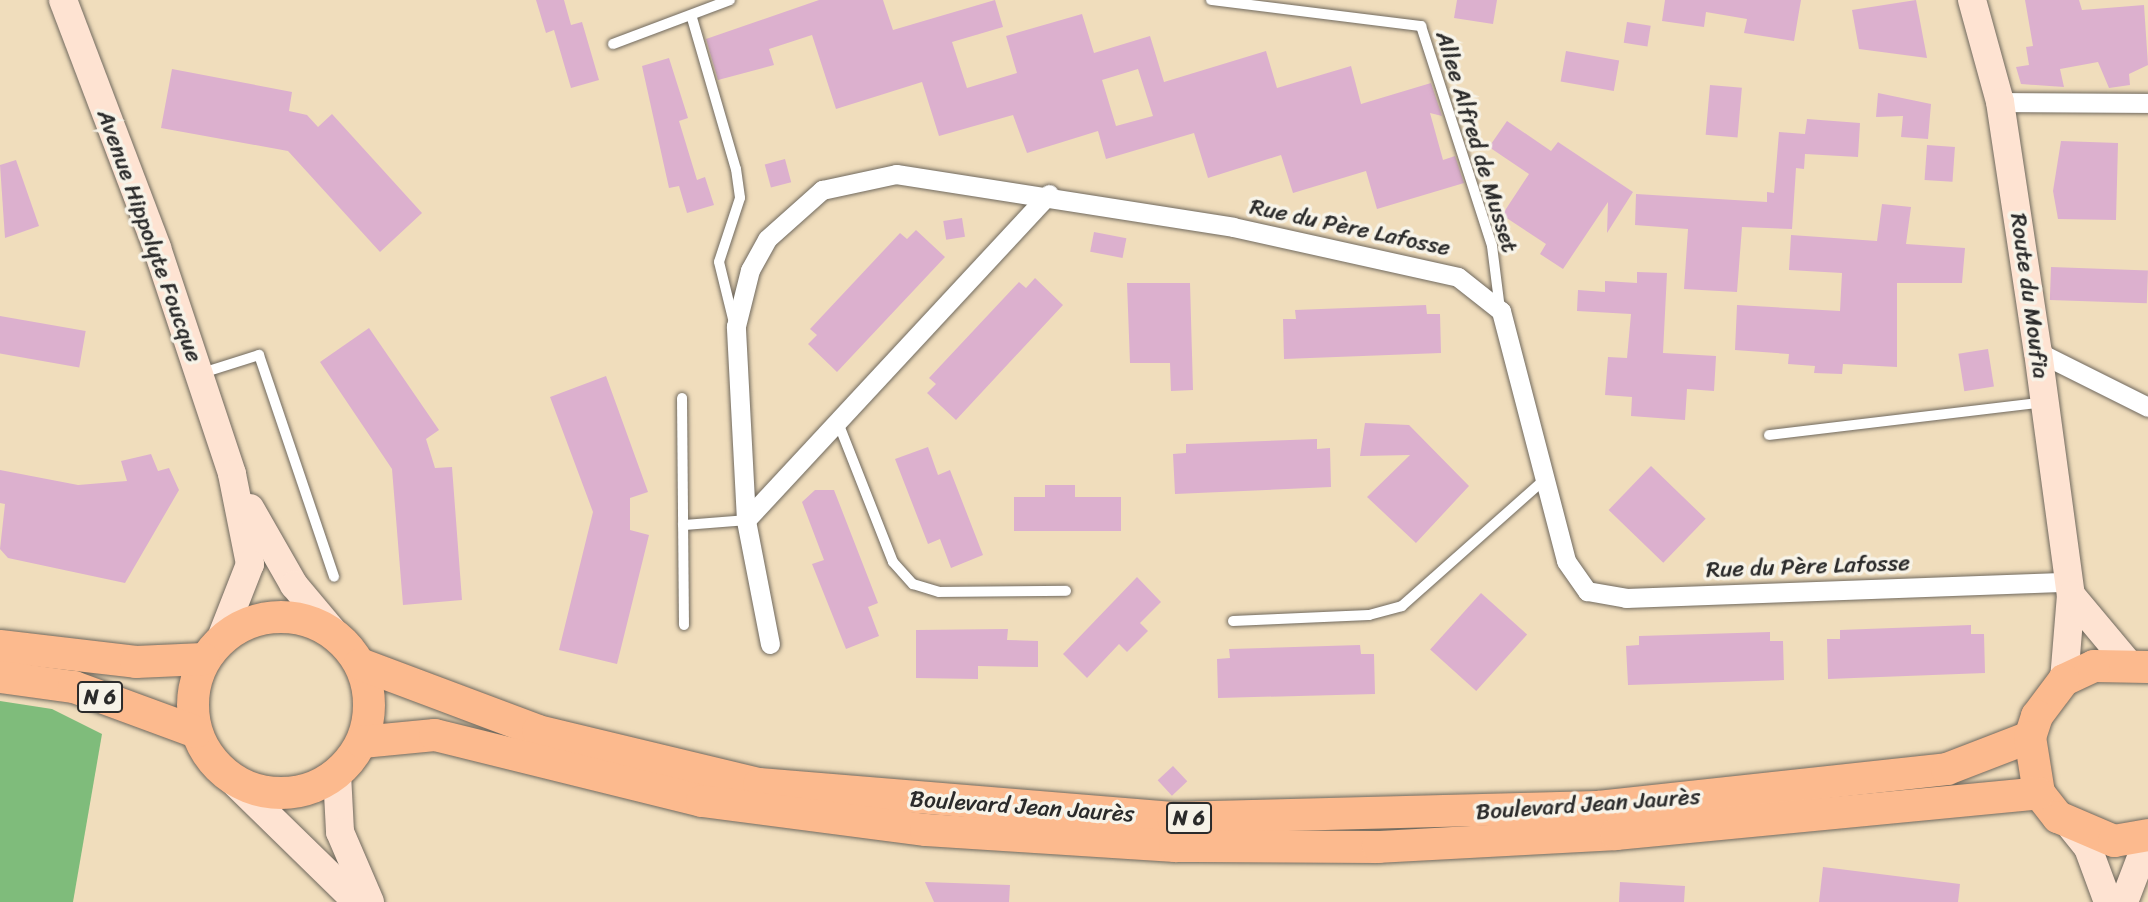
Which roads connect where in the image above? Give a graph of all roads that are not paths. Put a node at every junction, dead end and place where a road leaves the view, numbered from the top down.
1 (63, 0) edge
2 (730, 0) edge
3 (1211, 0) edge
4 (1972, 0) edge
5 (692, 18) junction
6 (613, 44) dead end
7 (2000, 102) junction
8 (2148, 103) edge
9 (1049, 194) junction
10 (1501, 312) junction
11 (736, 326) junction
12 (2038, 352) junction
13 (199, 374) junction
14 (682, 398) dead end
15 (2045, 402) junction
16 (2148, 407) edge
17 (839, 425) junction
18 (1769, 435) dead end
19 (232, 474) junction
20 (1545, 479) junction
21 (746, 520) junction
22 (683, 525) junction
23 (334, 577) dead end
24 (2069, 589) junction
25 (1066, 592) dead end
26 (1233, 621) dead end
27 (684, 625) dead end
28 (336, 635) junction
29 (770, 644) dead end
30 (0, 646) edge
31 (213, 649) junction
32 (360, 664) junction
33 (2138, 664) edge
34 (0, 677) edge
35 (2064, 681) junction
36 (196, 732) junction
37 (2031, 737) junction
38 (362, 742) junction
39 (337, 774) junction
40 (227, 775) junction
41 (2039, 793) junction
42 (2073, 828) junction
43 (2148, 837) edge
44 (357, 902) edge
45 (370, 902) edge
46 (2108, 902) edge
47 (2124, 902) edge

1 - 13 street, Avenue Hippolyte Foucque
2 - 5 lane
3 - 10 lane, Allee Alfred de Musset
4 - 7 street, Route du Moufia
5 - 6 lane
5 - 11 lane
7 - 8 street
7 - 12 street, Route du Moufia
9 - 10 street, Rue du Père Lafosse
9 - 11 street, Rue du Père Lafosse
9 - 17 street
10 - 20 street, Rue du Père Lafosse
11 - 21 street, Rue du Père Lafosse
12 - 15 street, Route du Moufia
12 - 16 street
13 - 19 street, Avenue Hippolyte Foucque
13 - 23 lane
14 - 22 lane
15 - 18 lane
15 - 24 street, Route du Moufia
17 - 21 street
17 - 25 lane
19 - 28 street, Avenue Hippolyte Foucque
19 - 31 street, Avenue Hippolyte Foucque
20 - 24 street, Rue du Père Lafosse
20 - 26 lane
21 - 22 lane
21 - 29 street, Rue du Père Lafosse
22 - 27 lane
24 - 33 street
24 - 35 street, Route du Moufia
28 - 31 main road, Boulevard Jean Jaurès / N 6
28 - 32 main road, Boulevard Jean Jaurès / N 6
30 - 31 main road, Boulevard Jean Jaurès / N 6
31 - 36 main road
32 - 37 main road, Boulevard Jean Jaurès / N 6
32 - 38 main road, Boulevard Jean Jaurès / N 6
33 - 35 main road
34 - 36 main road, N 6
35 - 37 main road
36 - 40 main road
37 - 41 main road
38 - 39 main road
38 - 41 main road, Boulevard Jean Jaurès / N 6
39 - 40 main road
39 - 45 street
40 - 44 street
41 - 42 main road
42 - 43 main road
42 - 46 street
43 - 47 street

